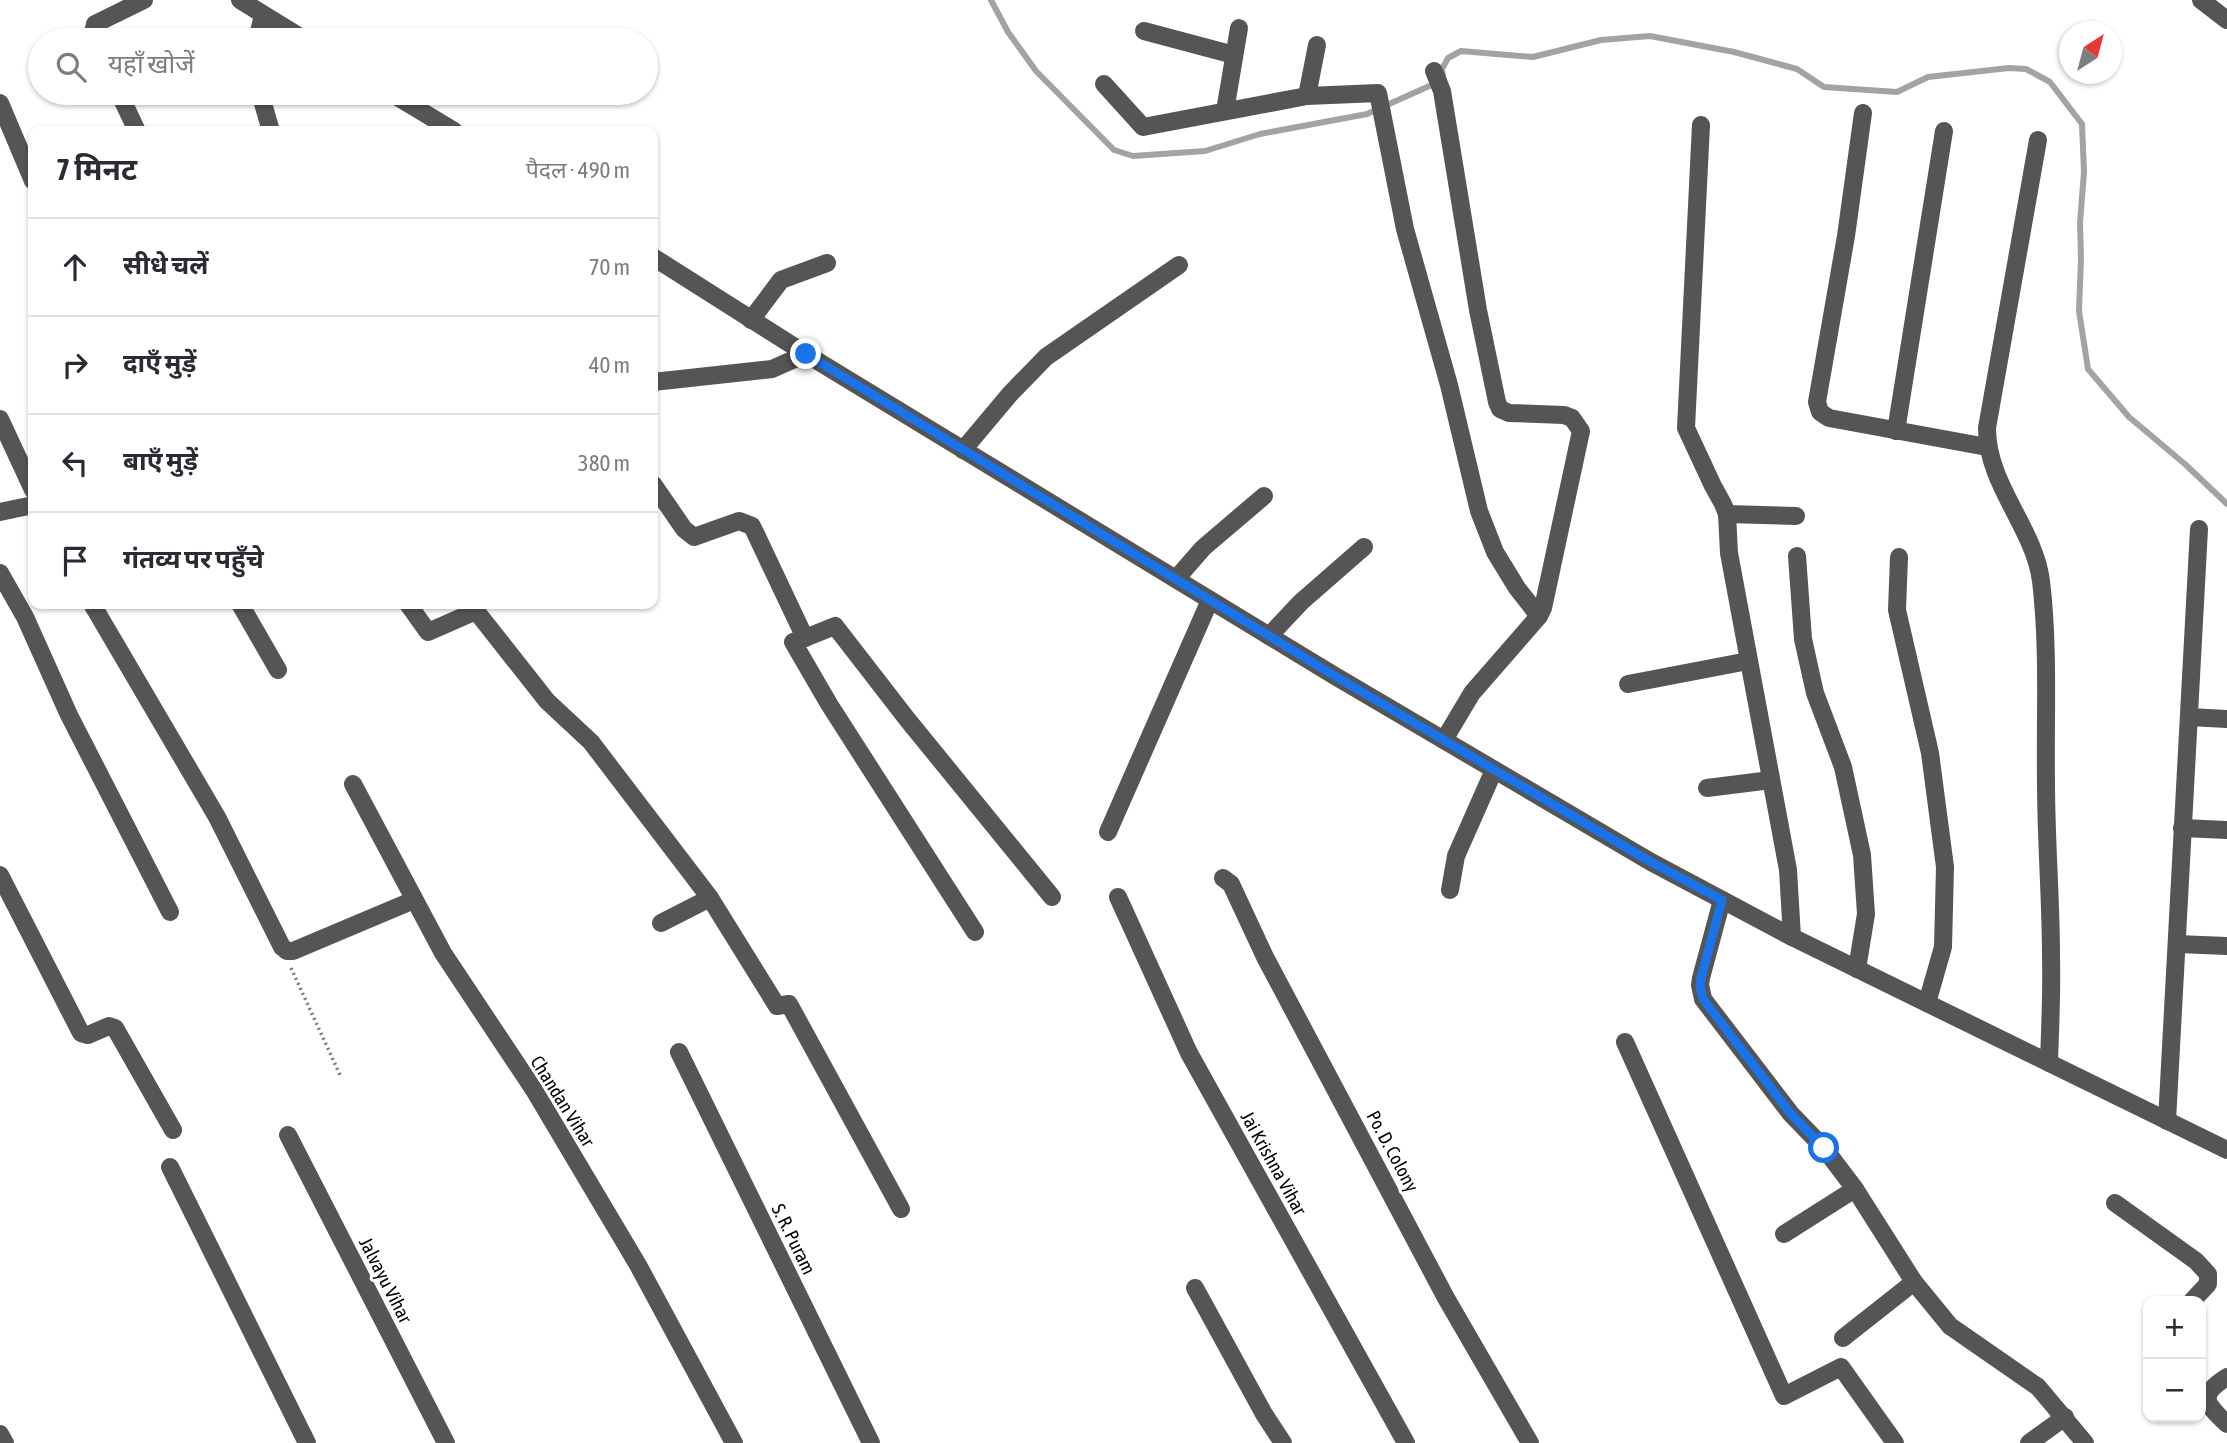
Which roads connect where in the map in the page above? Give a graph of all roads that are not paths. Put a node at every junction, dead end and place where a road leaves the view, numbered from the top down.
1 (144, 0) edge
2 (240, 0) edge
3 (2201, 0) edge
4 (263, 15) junction
5 (2227, 20) edge
6 (94, 28) edge
7 (260, 28) edge
8 (285, 28) edge
9 (1239, 28) dead end
10 (1144, 31) dead end
11 (1317, 46) dead end
12 (1234, 55) junction
13 (1434, 71) dead end
14 (1104, 84) dead end
15 (1307, 96) junction
16 (0, 103) edge
17 (124, 105) edge
18 (263, 105) edge
19 (411, 105) edge
20 (1225, 111) junction
21 (1863, 113) dead end
22 (1701, 125) dead end
23 (134, 126) edge
24 (270, 126) edge
25 (446, 126) edge
26 (1944, 131) dead end
27 (2038, 139) dead end
28 (28, 169) edge
29 (658, 260) edge
30 (827, 262) dead end
31 (1179, 265) dead end
32 (751, 320) junction
33 (806, 354) junction
34 (658, 381) edge
35 (0, 419) edge
36 (1896, 431) junction
37 (1987, 447) junction
38 (964, 450) junction
39 (28, 479) edge
40 (658, 491) edge
41 (1264, 496) dead end
42 (28, 506) edge
43 (0, 512) edge
44 (1727, 514) junction
45 (1796, 516) dead end
46 (2199, 529) dead end
47 (1364, 547) dead end
48 (1797, 556) dead end
49 (1899, 557) dead end
50 (0, 573) edge
51 (1176, 579) junction
52 (1210, 600) junction
53 (95, 609) edge
54 (243, 609) edge
55 (412, 609) edge
56 (1539, 616) junction
57 (1269, 636) junction
58 (805, 638) junction
59 (1748, 661) junction
60 (278, 670) dead end
61 (1628, 684) dead end
62 (2189, 717) junction
63 (2227, 719) edge
64 (1444, 740) junction
65 (1494, 770) junction
66 (1771, 780) junction
67 (353, 784) dead end
68 (1707, 788) dead end
69 (2182, 828) junction
70 (2227, 830) edge
71 (1108, 832) dead end
72 (0, 875) edge
73 (1223, 878) dead end
74 (1450, 890) dead end
75 (1052, 897) dead end
76 (1118, 897) dead end
77 (710, 898) junction
78 (415, 900) junction
79 (1722, 900) junction
80 (170, 912) dead end
81 (661, 923) dead end
82 (975, 932) dead end
83 (1791, 937) junction
84 (2177, 944) junction
85 (2227, 946) edge
86 (1857, 969) junction
87 (1927, 1003) junction
88 (1625, 1042) dead end
89 (679, 1052) dead end
90 (2049, 1063) junction
91 (2167, 1121) junction
92 (173, 1130) dead end
93 (288, 1135) dead end
94 (2227, 1150) edge
95 (170, 1167) dead end
96 (1854, 1189) junction
97 (2115, 1203) dead end
98 (901, 1209) dead end
99 (1784, 1234) dead end
100 (1914, 1282) junction
101 (1195, 1289) dead end
102 (2197, 1296) edge
103 (1843, 1338) dead end
104 (2227, 1377) edge
105 (2206, 1386) edge
106 (2206, 1399) edge
107 (2065, 1417) junction
108 (2227, 1424) edge
109 (0, 1434) edge
110 (5, 1443) edge
111 (307, 1443) edge
112 (446, 1443) edge
113 (734, 1443) edge
114 (871, 1443) edge
115 (1283, 1443) edge
116 (1406, 1443) edge
117 (1530, 1443) edge
118 (1895, 1443) edge
119 (2029, 1443) edge
120 (2085, 1443) edge

1 - 6 street
2 - 4 street
3 - 5 street
4 - 7 street
4 - 8 street
9 - 12 street
10 - 12 street
11 - 15 street
12 - 20 street
13 - 56 street
14 - 20 street
15 - 20 street
15 - 56 street
16 - 28 street
17 - 23 street
18 - 24 street
19 - 25 street
21 - 36 street
22 - 44 street
26 - 36 street
27 - 37 street
29 - 32 street
30 - 32 street
31 - 38 street
32 - 33 street
33 - 34 street
33 - 38 street
35 - 39 street
36 - 37 street
37 - 90 street
38 - 51 street
40 - 58 street
41 - 51 street
42 - 43 street
44 - 45 street
44 - 59 street
46 - 62 street
47 - 57 street
48 - 86 street
49 - 87 street
50 - 80 street
51 - 52 street
52 - 57 street
52 - 71 street
53 - 78 street
54 - 60 street
55 - 77 street
56 - 64 street
57 - 64 street
58 - 75 street
58 - 82 street
59 - 61 street
59 - 66 street
62 - 63 street
62 - 69 street
64 - 65 street
65 - 74 street
65 - 79 street
66 - 68 street
66 - 83 street
67 - 78 street, Chandan Vihar
69 - 70 street
69 - 84 street
72 - 92 street
73 - 117 street, Po. D. Colony
76 - 116 street, Jai Krishna Vihar
77 - 81 street
77 - 98 street
78 - 113 street, Chandan Vihar
79 - 83 street
79 - 96 street
83 - 86 street
84 - 85 street
84 - 91 street
86 - 87 street
87 - 90 street
88 - 118 street
89 - 114 street, S. R. Puram
90 - 91 street
91 - 94 street
93 - 112 street, Jalvayu Vihar
95 - 111 street
96 - 99 street
96 - 100 street
97 - 102 street
100 - 103 street
100 - 107 street
101 - 115 street
104 - 105 street
106 - 108 street
107 - 119 street
107 - 120 street
109 - 110 street

